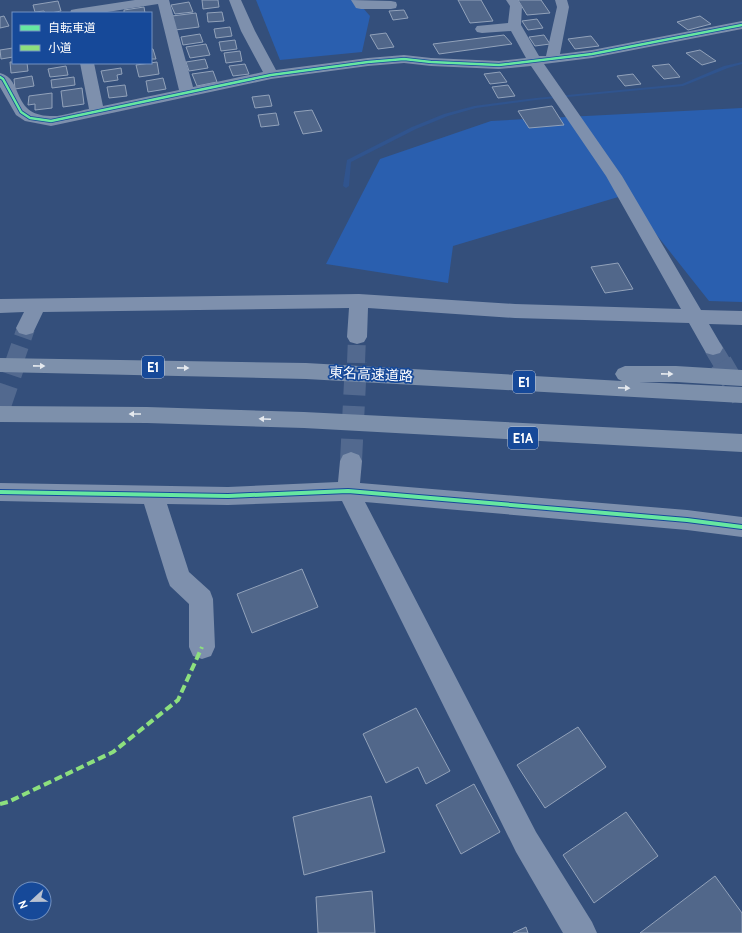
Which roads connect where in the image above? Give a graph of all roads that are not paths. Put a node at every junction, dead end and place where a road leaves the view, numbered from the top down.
1 (74, 0) edge
2 (162, 0) edge
3 (235, 0) edge
4 (357, 0) edge
5 (512, 0) edge
6 (561, 0) edge
7 (391, 5) dead end
8 (76, 12) edge
9 (83, 12) edge
10 (742, 25) edge
11 (515, 27) junction
12 (482, 29) dead end
13 (552, 59) junction
14 (535, 61) junction
15 (87, 64) edge
16 (271, 75) junction
17 (0, 77) edge
18 (188, 92) junction
19 (97, 110) junction
20 (359, 301) junction
21 (0, 306) edge
22 (36, 306) junction
23 (694, 316) junction
24 (742, 318) edge
25 (26, 328) tunnel mouth
26 (357, 337) tunnel mouth
27 (714, 348) tunnel mouth
28 (0, 365) edge
29 (306, 371) junction
30 (742, 378) edge
31 (742, 395) edge
32 (0, 414) edge
33 (304, 420) junction
34 (742, 443) edge
35 (742, 457) edge
36 (351, 461) tunnel mouth
37 (348, 491) junction
38 (0, 492) edge
39 (153, 495) junction
40 (742, 527) edge
41 (202, 647) dead end
42 (581, 933) edge

1 - 8 street
2 - 9 street
2 - 18 street
3 - 16 street
4 - 7 street
5 - 11 street
6 - 13 street
10 - 13 street
11 - 12 street
11 - 14 street
13 - 14 street
14 - 16 street
14 - 23 street
15 - 19 street
16 - 18 street
17 - 19 street
18 - 19 street
20 - 22 street
20 - 23 street
20 - 26 street
21 - 22 street
22 - 25 street
23 - 24 street
23 - 27 street
28 -> 29 highway, 東名高速道路 / E1
29 -> 30 highway
29 -> 31 highway, 東名高速道路 / E1
33 -> 32 highway
33 - 34 highway
33 - 35 highway, E1A
36 - 37 street
37 - 39 street
37 - 40 street
37 - 42 street
38 - 39 street
39 - 41 street

